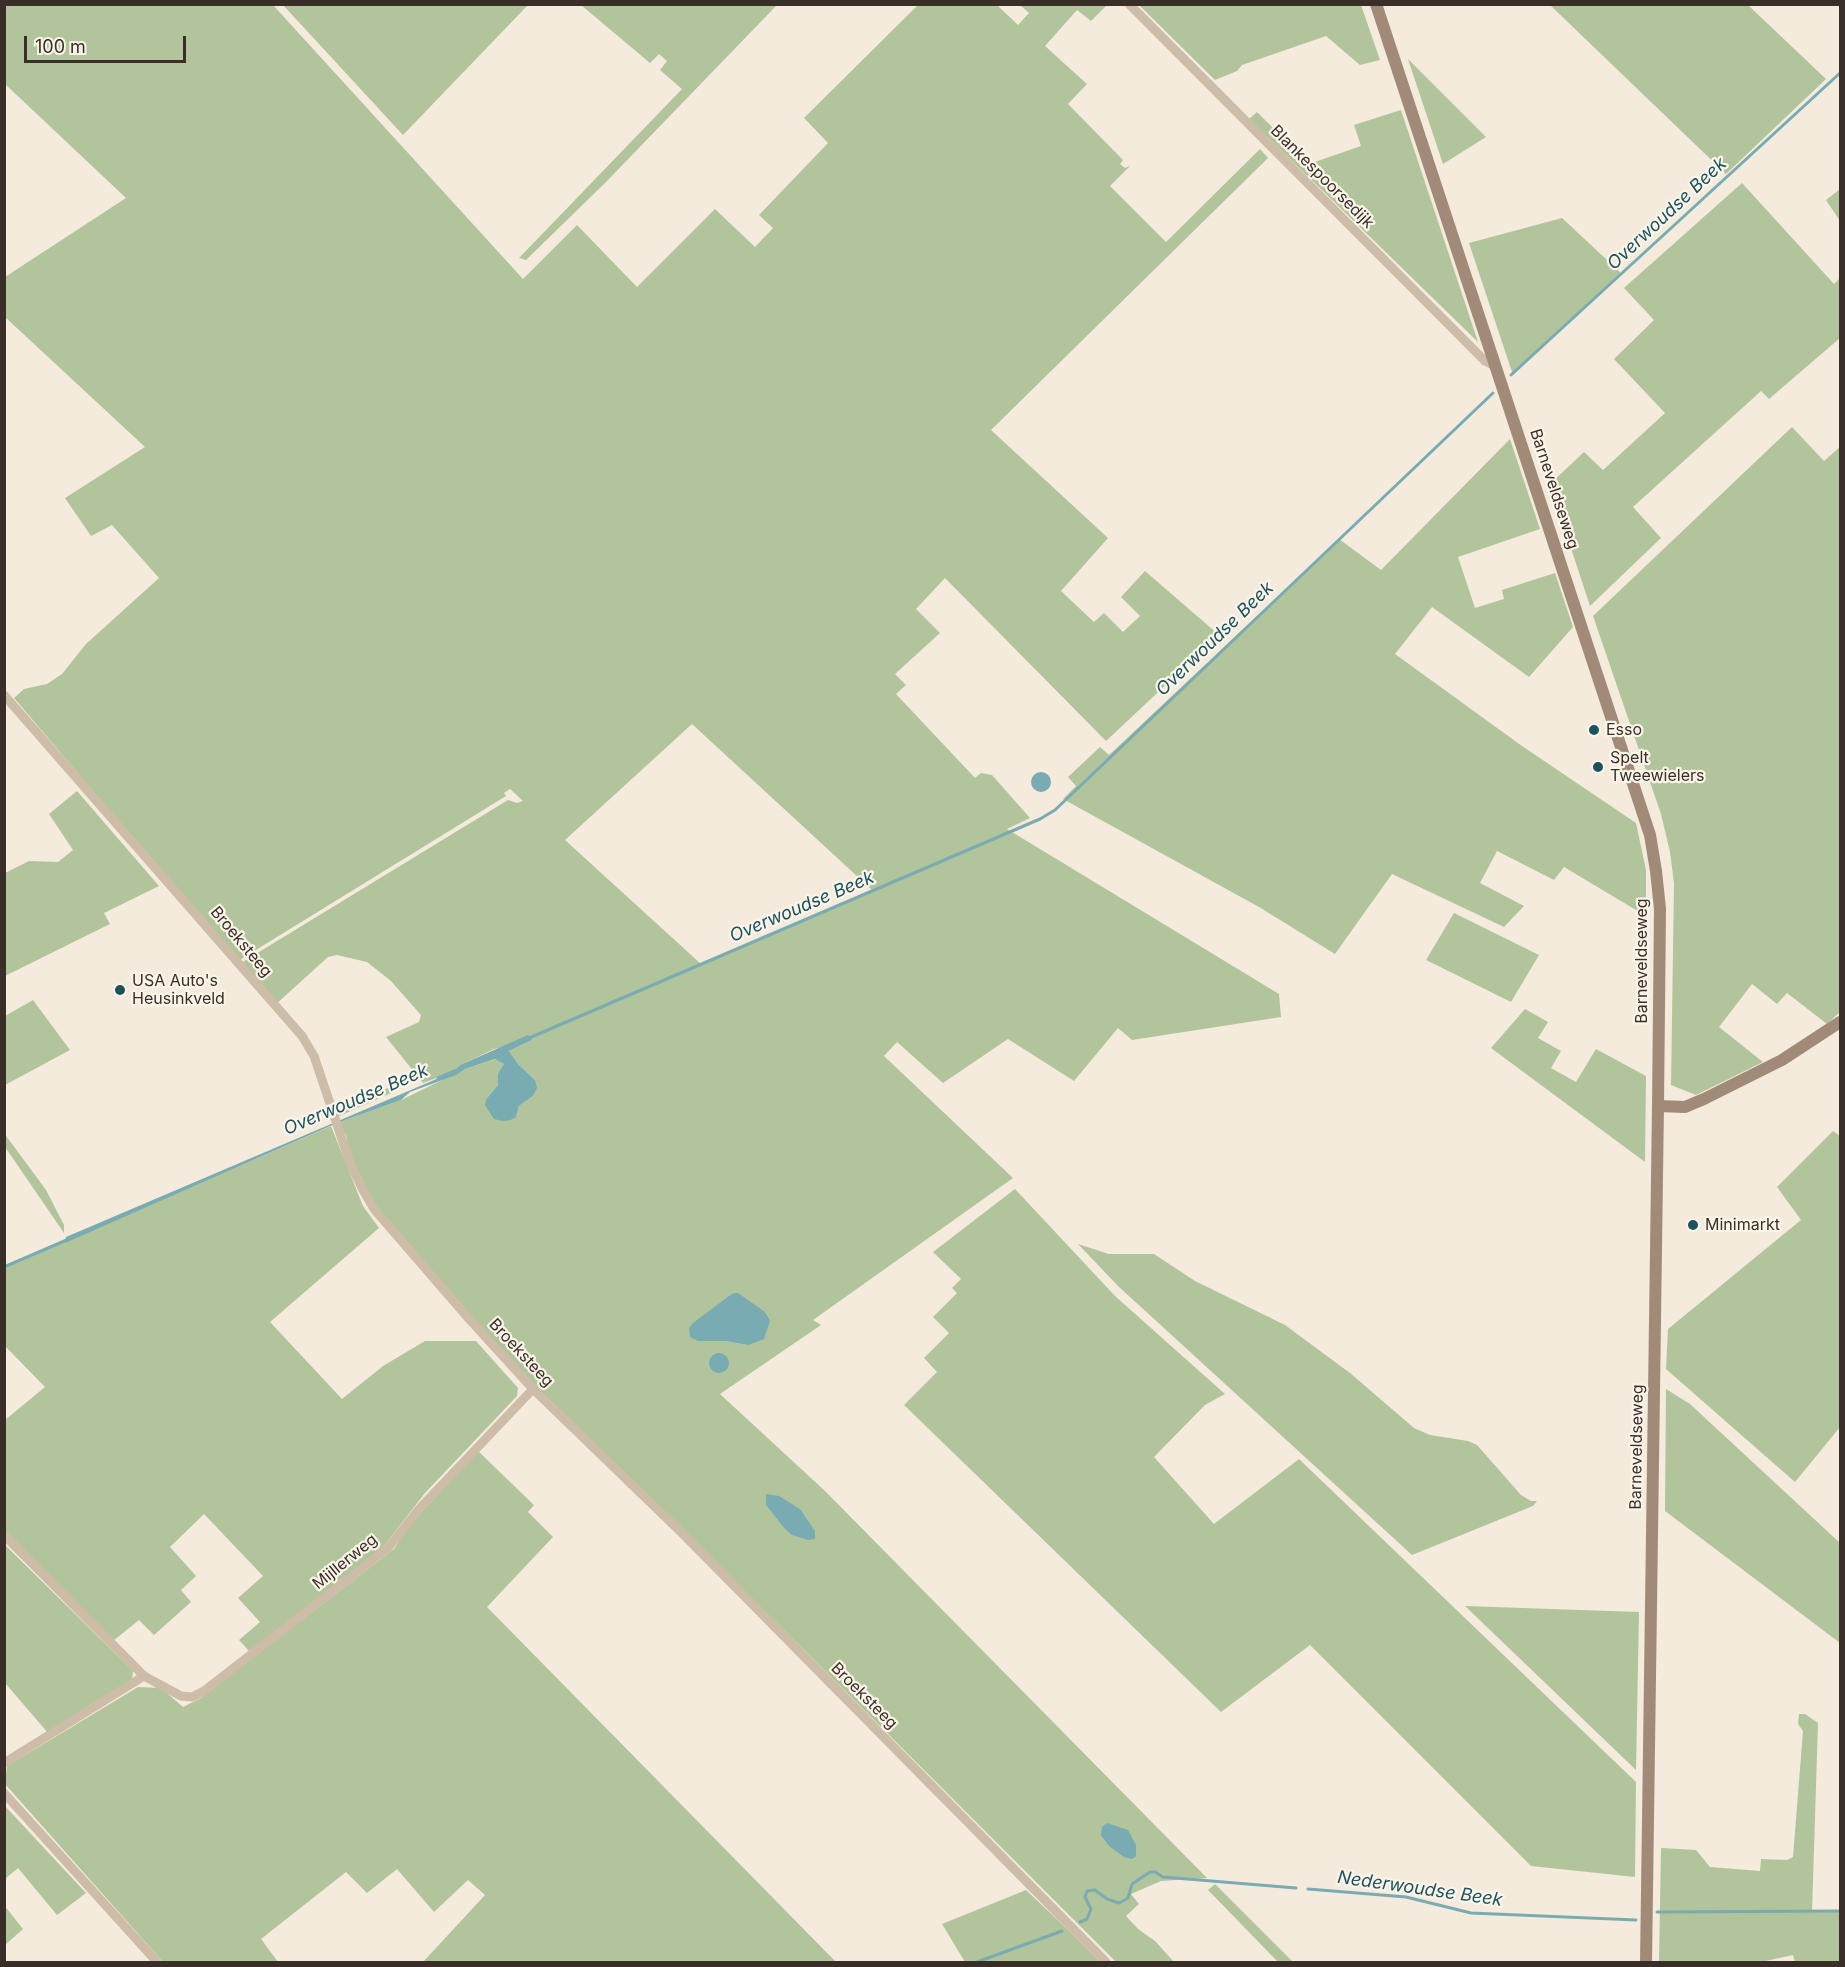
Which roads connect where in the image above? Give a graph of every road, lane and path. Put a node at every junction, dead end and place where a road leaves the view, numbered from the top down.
1 (1129, 4) edge
2 (1377, 4) edge
3 (1497, 367) junction
4 (4, 695) edge
5 (1840, 1022) edge
6 (1658, 1107) junction
7 (532, 1389) junction
8 (4, 1535) edge
9 (144, 1676) junction
10 (4, 1763) edge
11 (4, 1793) edge
12 (157, 1962) edge
13 (1106, 1962) edge
14 (1646, 1962) edge

1 - 3 street, Blankespoorsedijk
2 - 3 main road, Barneveldseweg
3 - 6 main road, Barneveldseweg
4 - 7 street, Broeksteeg
5 - 6 main road
6 - 14 main road, Barneveldseweg
7 - 9 street, Mijllerweg
7 - 13 street, Broeksteeg
8 - 9 street, Mijllerweg
9 - 10 street
11 - 12 street

